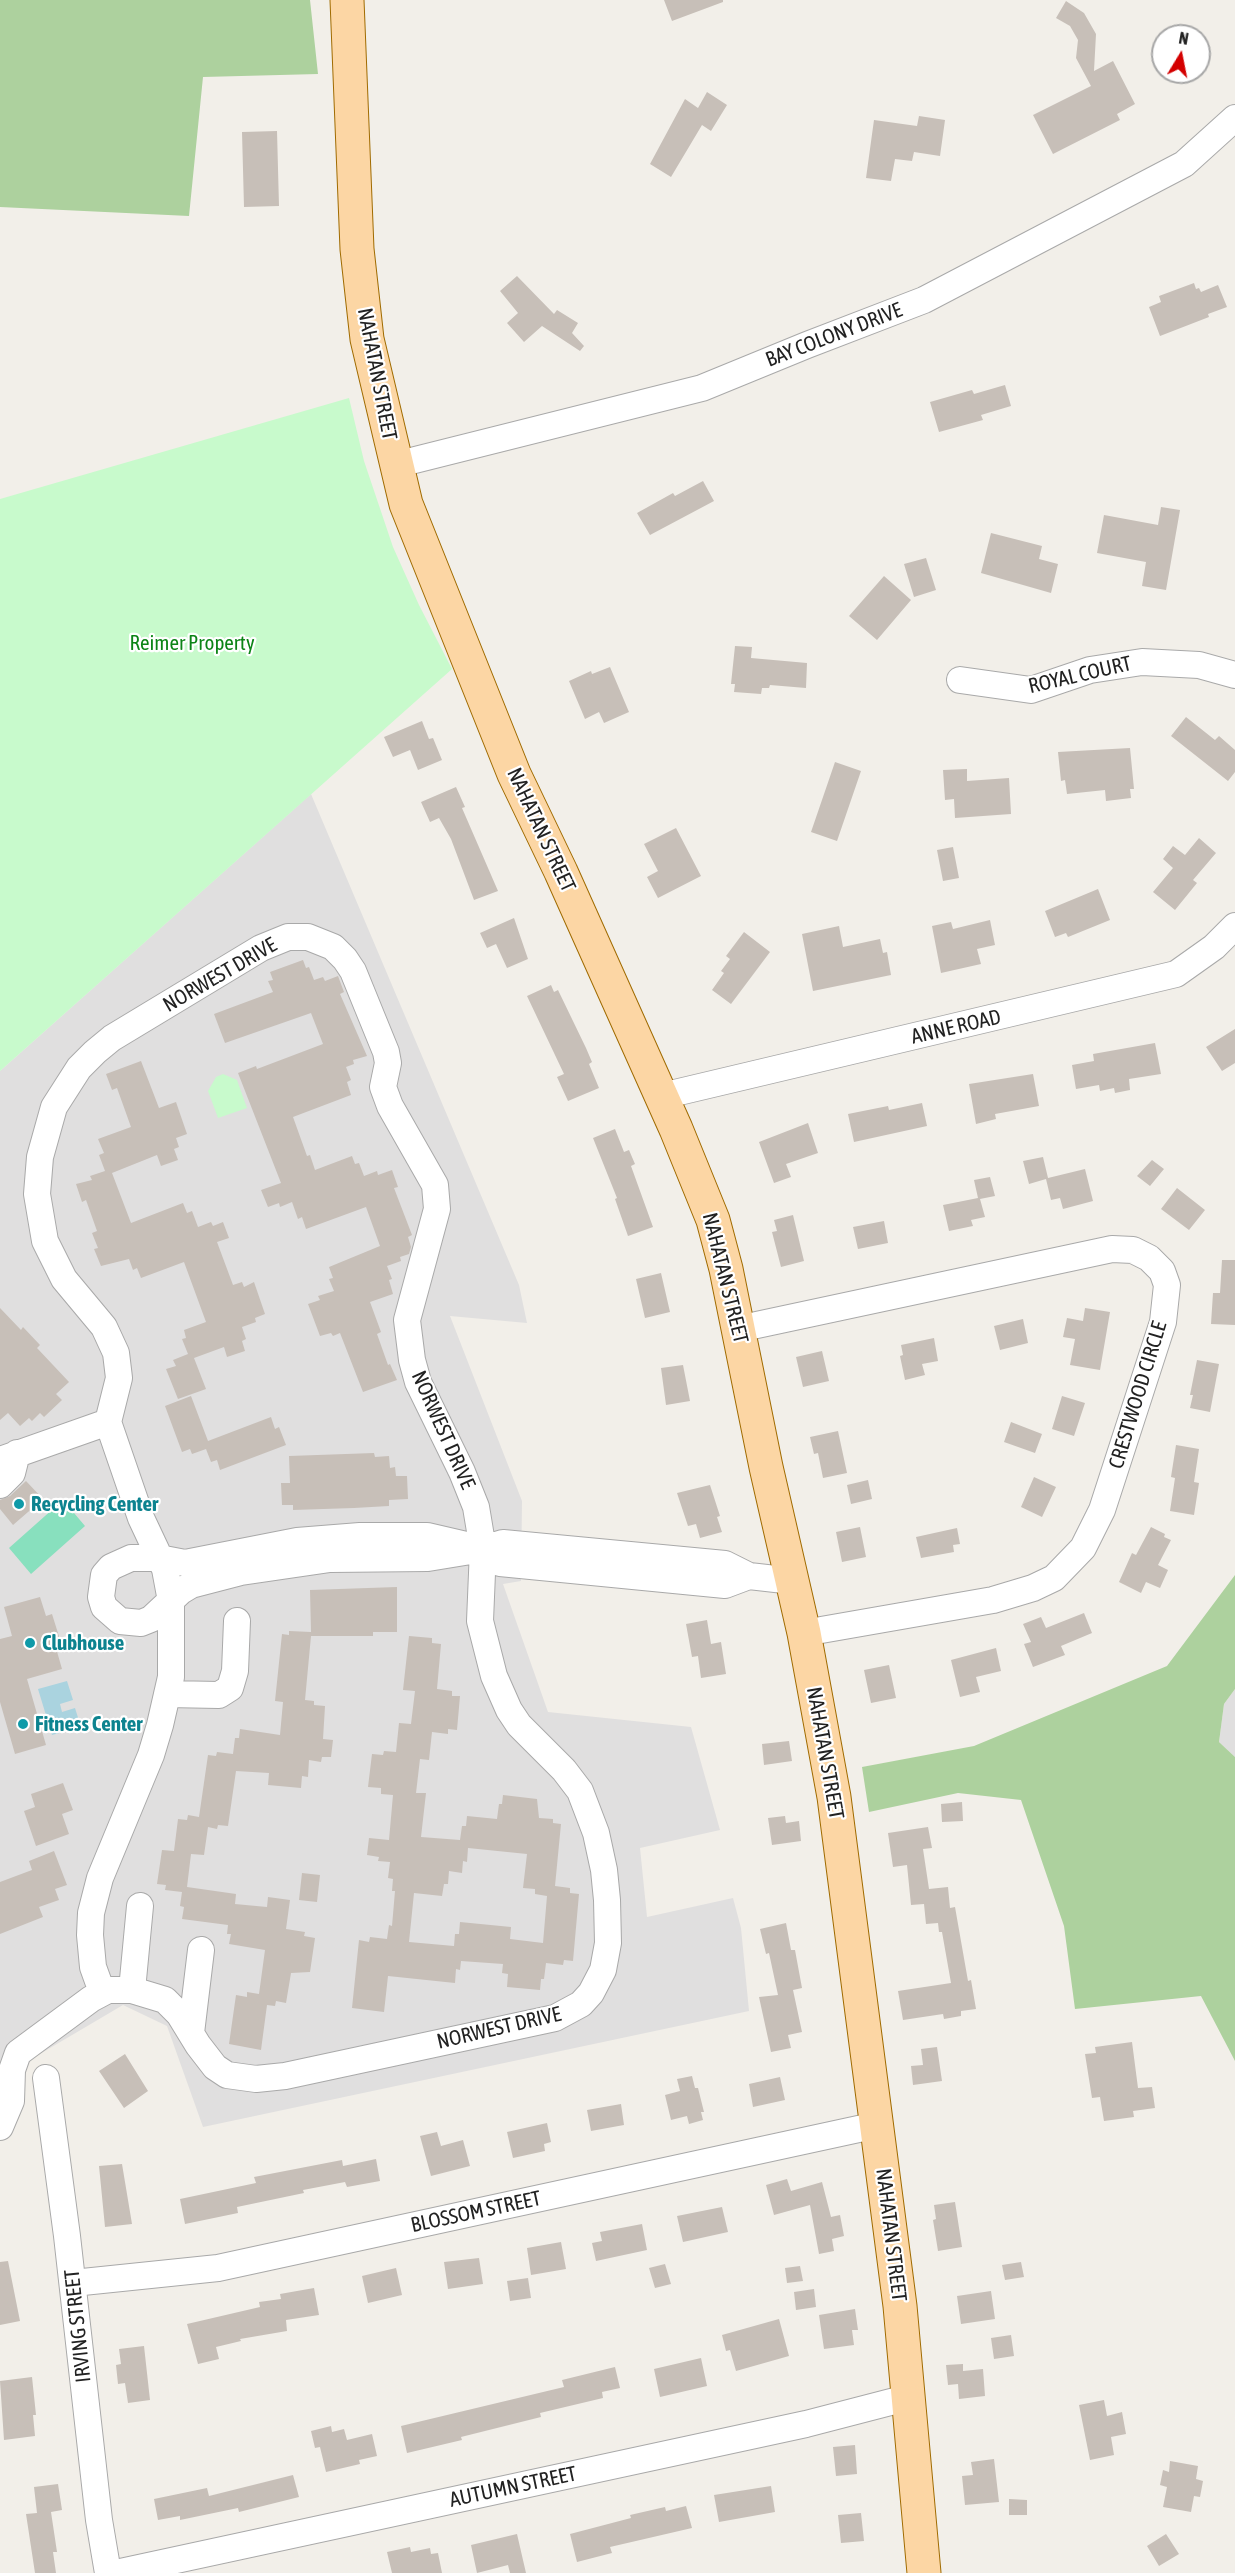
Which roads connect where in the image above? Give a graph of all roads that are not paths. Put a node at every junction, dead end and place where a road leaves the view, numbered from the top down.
1 (347, 0) edge
2 (1235, 118) edge
3 (395, 465) junction
4 (1235, 675) edge
5 (960, 680) dead end
6 (1235, 926) edge
7 (662, 1096) junction
8 (738, 1329) junction
9 (108, 1422) junction
10 (6, 1456) edge
11 (0, 1485) edge
12 (483, 1549) junction
13 (159, 1558) junction
14 (793, 1581) junction
15 (171, 1601) junction
16 (237, 1621) dead end
17 (804, 1633) junction
18 (167, 1694) junction
19 (140, 1906) dead end
20 (201, 1950) dead end
21 (132, 1990) junction
22 (102, 1992) junction
23 (191, 2033) junction
24 (46, 2078) dead end
25 (877, 2125) junction
26 (0, 2127) edge
27 (73, 2283) junction
28 (910, 2397) junction
29 (108, 2573) edge
30 (116, 2573) edge
31 (924, 2573) edge

1 - 3 main road, NAHATAN STREET
2 - 3 street, BAY COLONY DRIVE
3 - 7 main road, NAHATAN STREET
4 - 5 street, ROYAL COURT
6 - 7 street, ANNE ROAD
7 - 8 main road, NAHATAN STREET
8 - 14 main road, NAHATAN STREET
8 - 17 street, CRESTWOOD CIRCLE
9 - 10 street
9 - 12 street, NORWEST DRIVE
9 - 13 street
10 - 11 street
12 - 13 street
12 - 14 street
12 - 15 street
12 - 23 street, NORWEST DRIVE
13 - 15 street
13 - 15 street
14 - 17 main road, NAHATAN STREET
15 - 18 street
16 - 18 street
17 - 25 main road, NAHATAN STREET
18 - 22 street
19 - 21 street
20 - 23 street
21 - 22 street, NORWEST DRIVE
21 - 23 street, NORWEST DRIVE
22 - 26 street
24 - 27 street, IRVING STREET
25 - 27 street, BLOSSOM STREET
25 - 28 main road, NAHATAN STREET
27 - 29 street, IRVING STREET
28 - 30 street, AUTUMN STREET
28 - 31 main road, NAHATAN STREET

